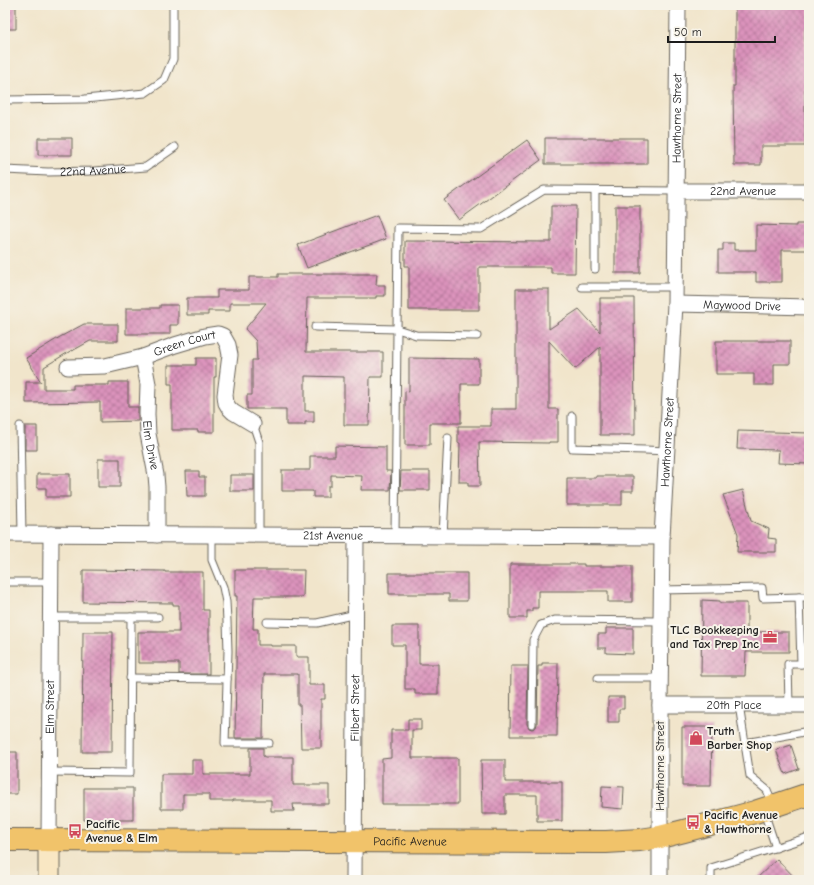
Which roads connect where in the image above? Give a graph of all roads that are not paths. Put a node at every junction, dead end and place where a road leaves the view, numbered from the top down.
1 (173, 5) edge
2 (678, 5) edge
3 (5, 100) edge
4 (175, 147) dead end
5 (5, 170) edge
6 (595, 190) junction
7 (677, 190) junction
8 (809, 191) edge
9 (595, 269) dead end
10 (582, 287) dead end
11 (675, 287) junction
12 (675, 304) junction
13 (809, 307) edge
14 (315, 327) dead end
15 (397, 329) junction
16 (477, 336) dead end
17 (143, 357) junction
18 (68, 367) dead end
19 (572, 416) dead end
20 (253, 424) joint
21 (20, 426) dead end
22 (448, 438) dead end
23 (666, 451) junction
24 (5, 534) edge
25 (22, 534) junction
26 (52, 534) junction
27 (157, 535) junction
28 (212, 535) junction
29 (259, 535) junction
30 (356, 536) junction
31 (395, 536) junction
32 (443, 536) junction
33 (662, 537) junction
34 (5, 582) edge
35 (51, 582) junction
36 (661, 590) junction
37 (800, 597) junction
38 (809, 597) edge
39 (356, 614) junction
40 (51, 617) junction
41 (131, 617) junction
42 (158, 617) dead end
43 (661, 621) junction
44 (266, 622) dead end
45 (800, 629) junction
46 (809, 629) edge
47 (809, 663) edge
48 (801, 664) junction
49 (130, 678) junction
50 (598, 678) dead end
51 (660, 678) junction
52 (227, 679) junction
53 (660, 704) junction
54 (739, 705) junction
55 (789, 705) junction
56 (809, 705) edge
57 (532, 724) dead end
58 (809, 731) edge
59 (268, 743) dead end
60 (745, 743) junction
61 (50, 772) junction
62 (809, 794) edge
63 (769, 807) junction
64 (660, 837) junction
65 (809, 837) edge
66 (5, 840) edge
67 (49, 841) junction
68 (355, 842) junction
69 (776, 848) junction
70 (49, 880) edge
71 (354, 880) edge
72 (660, 880) edge
73 (711, 880) edge

1 - 3 lane
2 - 7 street, Hawthorne Street
4 - 5 lane, 22nd Avenue
6 - 7 lane
6 - 9 lane
6 - 15 lane
7 - 8 street, 22nd Avenue
7 - 11 street, Hawthorne Street
10 - 11 lane
11 - 12 street, Hawthorne Street
12 - 13 street, Maywood Drive
12 - 23 street, Hawthorne Street
14 - 15 lane
15 - 16 lane
15 - 31 lane
17 - 18 street, Green Court
17 - 20 street, Green Court
17 - 27 street, Elm Drive
19 - 23 lane
20 - 29 lane
21 - 25 lane
22 - 32 lane
23 - 33 street, Hawthorne Street
24 - 25 street, 21st Avenue
25 - 26 street, 21st Avenue
26 - 27 street, 21st Avenue
26 - 35 street, Elm Street
27 - 28 street, 21st Avenue
28 - 29 street, 21st Avenue
28 - 52 lane
29 - 30 street, 21st Avenue
30 - 31 street, 21st Avenue
30 - 39 street, Filbert Street
31 - 32 street, 21st Avenue
32 - 33 street, 21st Avenue
33 - 36 street, Hawthorne Street
34 - 35 lane
35 - 40 street, Elm Street
36 - 37 lane
36 - 43 street, Hawthorne Street
37 - 38 lane
37 - 45 lane
39 - 44 lane
39 - 68 street, Filbert Street
40 - 41 lane
40 - 61 street, Elm Street
41 - 42 lane
41 - 49 lane
43 - 51 street, Hawthorne Street
43 - 57 lane
45 - 46 lane
45 - 48 lane
47 - 48 lane
48 - 55 lane
49 - 52 lane
49 - 61 lane
50 - 51 lane
51 - 53 street, Hawthorne Street
52 - 59 lane
53 - 54 street, 20th Place
53 - 64 street, Hawthorne Street
54 - 55 street, 20th Place
54 - 60 lane
55 - 56 street, 20th Place
58 - 60 lane
60 - 63 lane
61 - 67 street, Elm Street
62 - 63 main road, Pacific Avenue
63 - 64 main road, Pacific Avenue
63 - 69 lane
64 - 68 main road, Pacific Avenue
64 - 72 street, Hawthorne Street
65 - 69 lane
66 - 67 main road, Pacific Avenue
67 - 68 main road, Pacific Avenue
67 - 70 street, Elm Street
68 - 71 street, Filbert Street
69 - 73 lane

